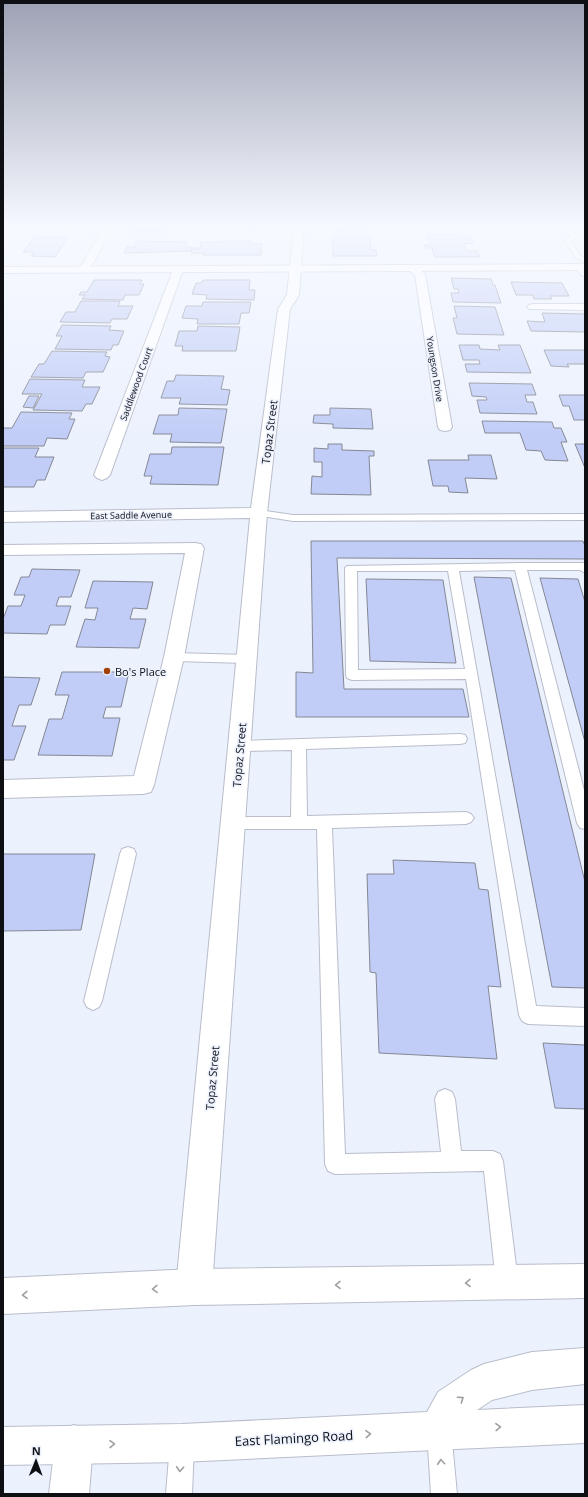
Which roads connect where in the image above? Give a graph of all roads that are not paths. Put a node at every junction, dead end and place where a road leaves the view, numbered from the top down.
1 (168, 296) edge
2 (292, 296) edge
3 (424, 296) edge
4 (533, 306) dead end
5 (585, 307) edge
6 (445, 428) dead end
7 (102, 476) dead end
8 (259, 513) junction
9 (3, 517) edge
10 (585, 517) edge
11 (3, 550) edge
12 (520, 566) junction
13 (453, 567) junction
14 (585, 569) edge
15 (174, 657) junction
16 (247, 659) junction
17 (472, 674) junction
18 (460, 739) dead end
19 (299, 744) junction
20 (239, 746) junction
21 (3, 789) edge
22 (466, 818) dead end
23 (324, 822) junction
24 (233, 823) junction
25 (299, 823) junction
26 (585, 823) edge
27 (128, 854) dead end
28 (93, 1001) dead end
29 (585, 1017) edge
30 (445, 1099) dead end
31 (452, 1162) junction
32 (585, 1281) edge
33 (507, 1282) junction
34 (194, 1288) junction
35 (3, 1296) edge
36 (585, 1366) edge
37 (585, 1424) edge
38 (439, 1430) junction
39 (74, 1444) junction
40 (182, 1444) junction
41 (3, 1446) edge
42 (69, 1494) edge
43 (179, 1494) edge
44 (444, 1494) edge

1 - 7 street, Saddlewood Court
2 - 8 street, Topaz Street
3 - 6 street, Youngson Drive
4 - 5 street
8 - 9 street, East Saddle Avenue
8 - 10 lane
8 - 16 street, Topaz Street
11 - 15 street
12 - 13 lane
12 - 14 lane
12 - 26 lane
13 - 17 lane
13 - 17 lane
15 - 16 lane
15 - 21 street
16 - 20 street, Topaz Street
17 - 29 lane
18 - 19 lane
19 - 20 lane
19 - 25 lane
20 - 24 street, Topaz Street
22 - 23 lane
23 - 25 lane
23 - 31 lane
24 - 25 lane
24 - 34 street, Topaz Street
27 - 28 lane
30 - 31 lane
31 - 33 lane
32 - 33 street
33 -> 34 street
34 -> 35 street
38 -> 36 street
38 -> 37 street, East Flamingo Road
40 -> 38 street, East Flamingo Road
44 -> 38 lane
39 -> 40 street, East Flamingo Road
39 - 41 street, East Flamingo Road
39 - 42 street
40 -> 43 lane

